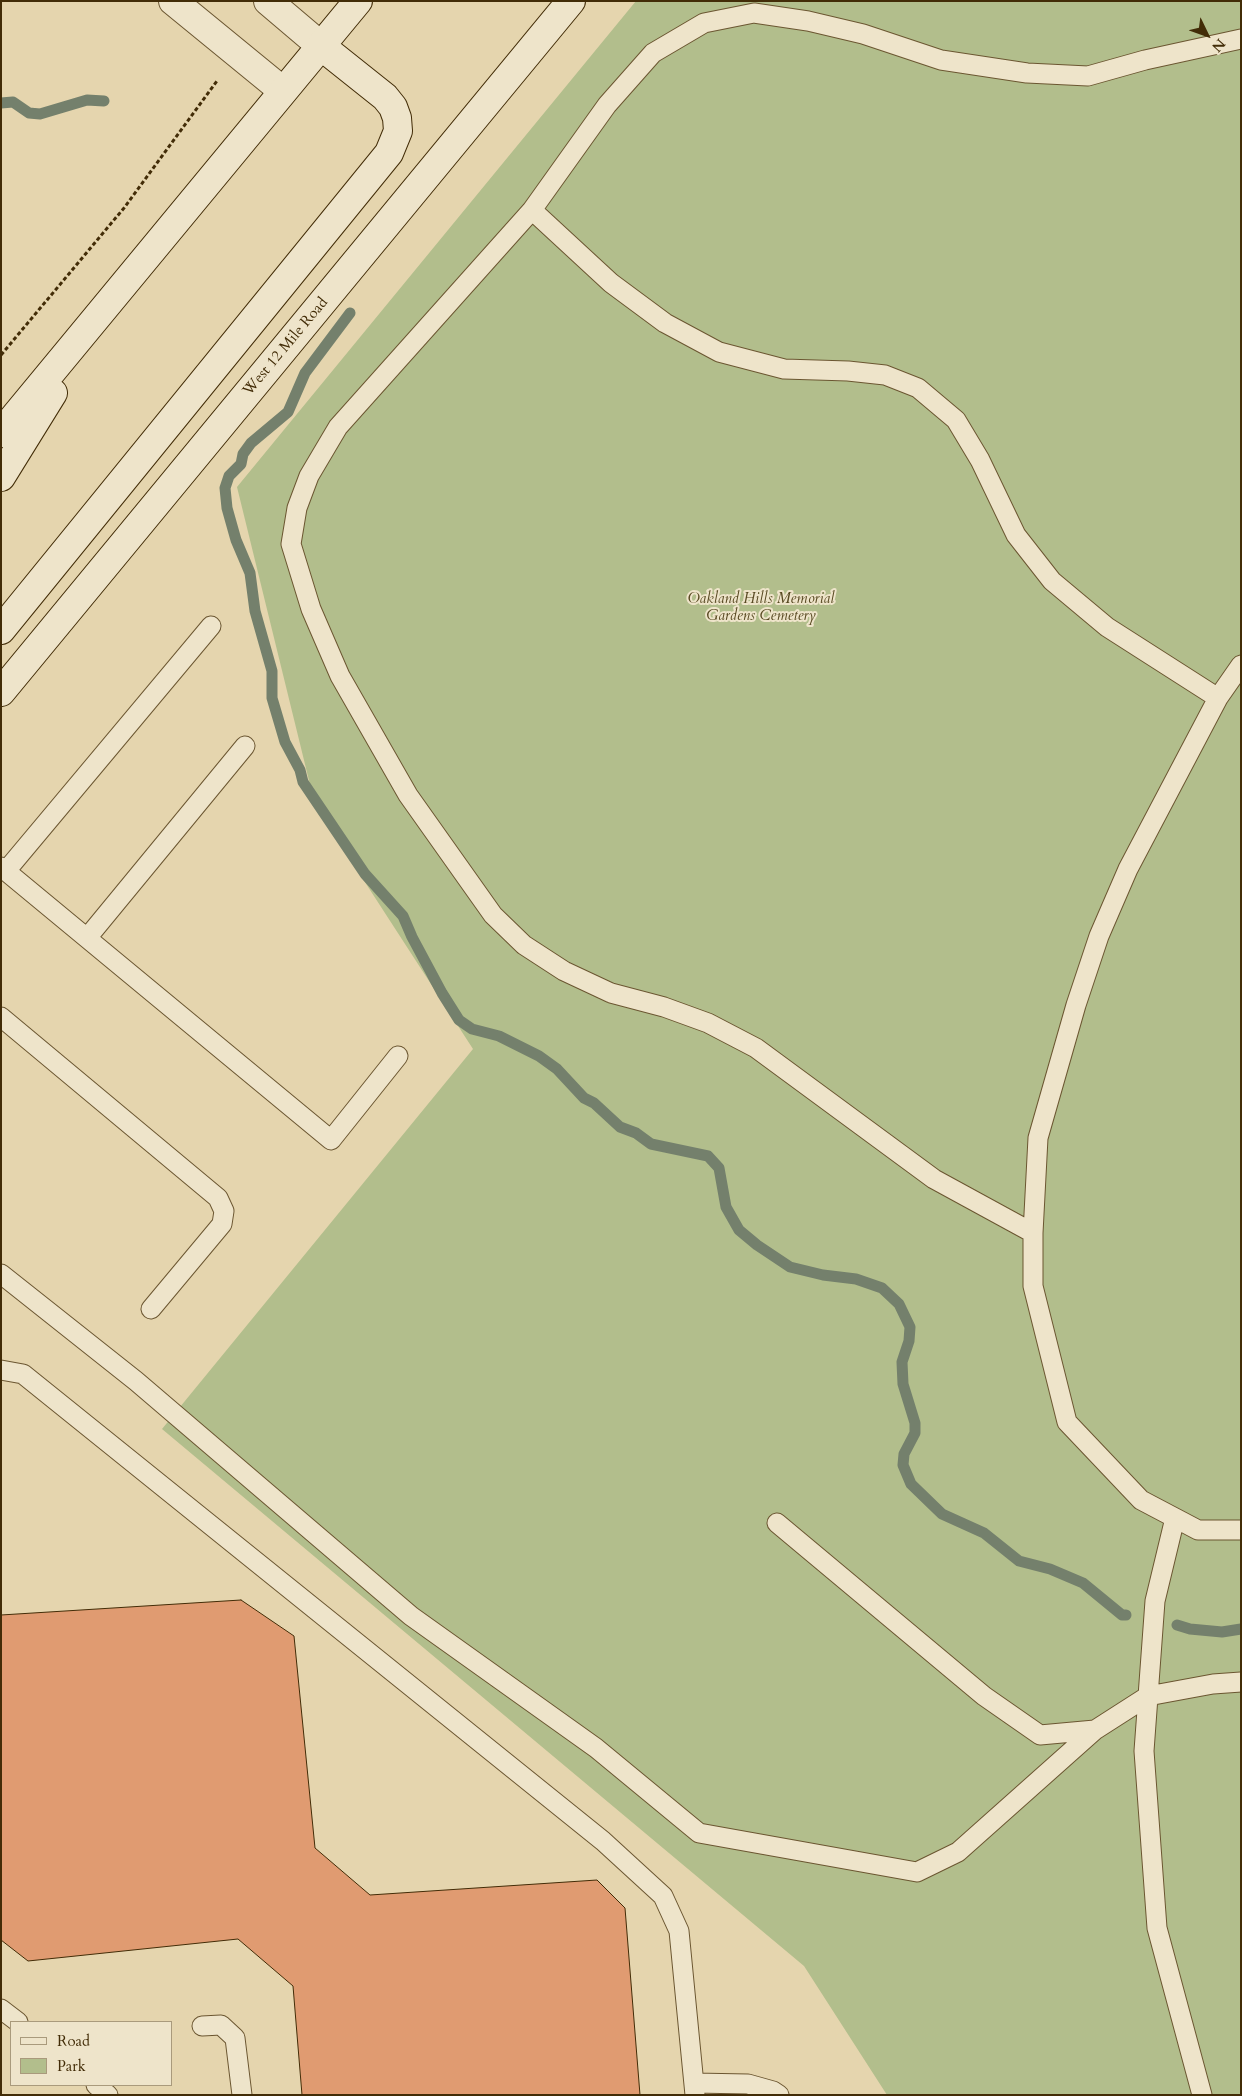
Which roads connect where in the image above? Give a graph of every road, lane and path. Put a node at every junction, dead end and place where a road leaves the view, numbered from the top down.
1 (173, 1) edge
2 (268, 1) edge
3 (358, 1) edge
4 (572, 1) edge
5 (1241, 40) edge
6 (321, 46) junction
7 (237, 54) junction
8 (283, 91) junction
9 (532, 210) junction
10 (108, 304) junction
11 (1, 355) edge
12 (1, 433) edge
13 (1, 477) edge
14 (211, 626) dead end
15 (1, 630) edge
16 (1241, 665) edge
17 (1, 692) edge
18 (1218, 698) junction
19 (245, 746) dead end
20 (4, 869) edge
21 (87, 938) junction
22 (1, 1017) edge
23 (398, 1056) dead end
24 (1033, 1233) junction
25 (1, 1274) edge
26 (151, 1309) dead end
27 (1, 1370) edge
28 (1175, 1518) junction
29 (777, 1523) dead end
30 (1241, 1530) edge
31 (1241, 1682) edge
32 (1148, 1696) junction
33 (1095, 1730) junction
34 (1, 2009) edge
35 (17, 2021) edge
36 (202, 2026) dead end
37 (97, 2086) edge
38 (695, 2089) edge
39 (108, 2095) edge
40 (242, 2095) edge
41 (778, 2095) edge
42 (1202, 2095) edge

1 - 7 main road
2 - 6 main road
3 - 6 main road
4 - 17 main road, West 12 Mile Road
5 - 9 lane
6 - 8 main road
6 - 15 main road
7 - 8 main road
7 - 11 path
8 - 10 main road
9 - 18 lane
9 - 24 lane
10 - 12 main road
10 - 13 main road
14 - 20 lane
16 - 18 lane
18 - 24 lane
19 - 21 lane
20 - 21 lane
21 - 23 lane
22 - 26 lane
24 - 28 lane
25 - 33 lane
27 - 38 lane
28 - 30 lane
28 - 32 lane
29 - 33 lane
31 - 32 lane
32 - 33 lane
32 - 42 lane
34 - 35 lane
36 - 40 lane
37 - 39 lane
38 - 41 lane

